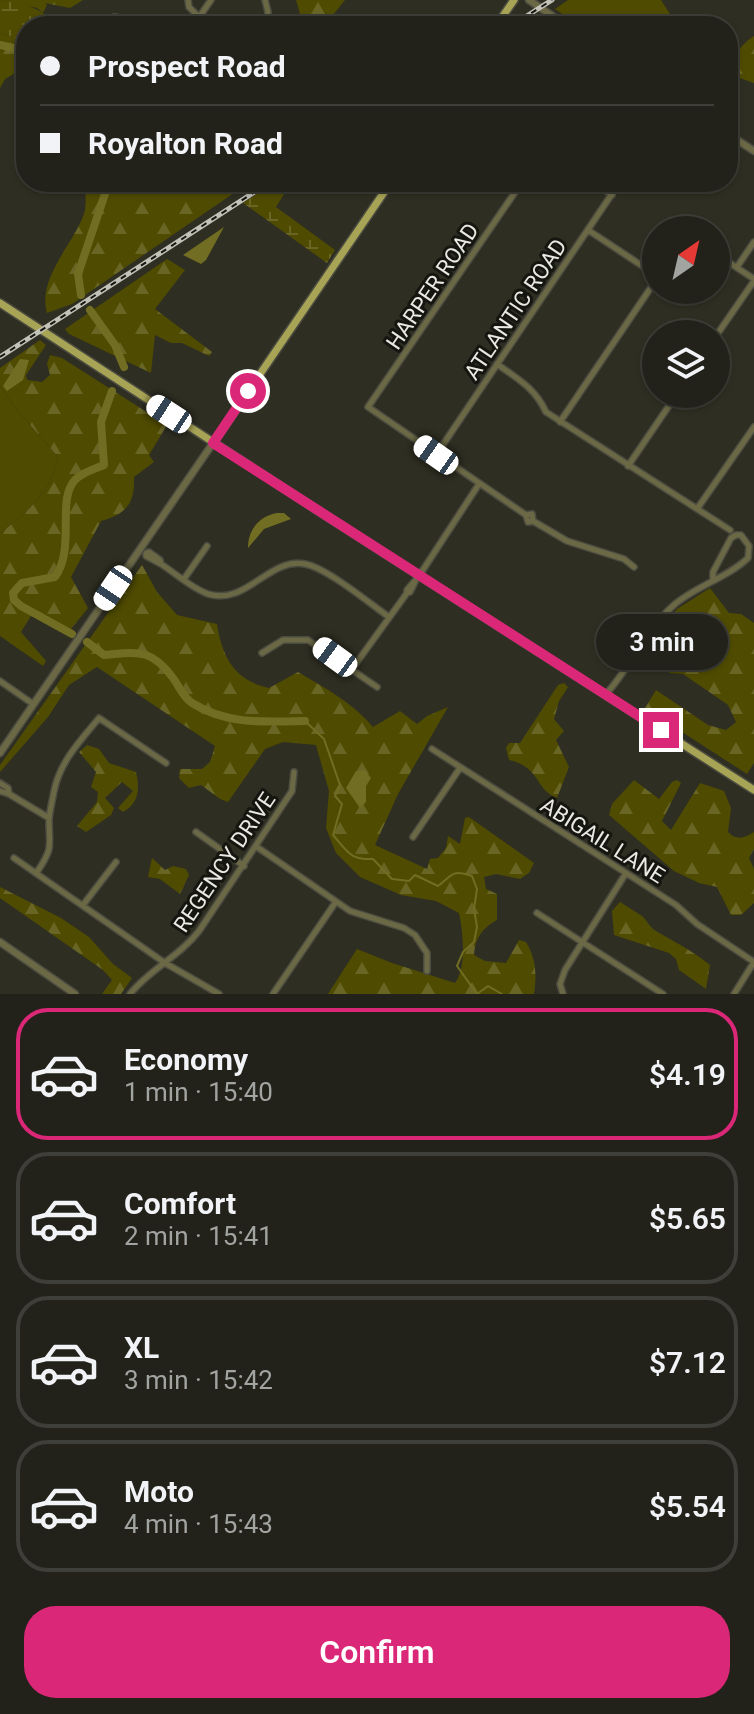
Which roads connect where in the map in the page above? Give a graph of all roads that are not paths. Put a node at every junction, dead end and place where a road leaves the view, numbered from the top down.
1 (529, 0) edge
2 (552, 16) edge
3 (384, 192) edge
4 (515, 192) edge
5 (608, 192) edge
6 (614, 192) edge
7 (612, 195) junction
8 (588, 230) junction
9 (754, 242) edge
10 (730, 264) edge
11 (642, 268) edge
12 (736, 268) junction
13 (754, 280) edge
14 (642, 299) edge
15 (0, 303) edge
16 (727, 320) edge
17 (497, 364) junction
18 (667, 408) edge
19 (560, 422) junction
20 (754, 427) edge
21 (213, 443) junction
22 (436, 455) junction
23 (628, 466) junction
24 (479, 484) junction
25 (697, 509) junction
26 (730, 530) dead end
27 (207, 546) dead end
28 (143, 551) junction
29 (717, 565) junction
30 (634, 567) dead end
31 (726, 573) junction
32 (184, 579) junction
33 (417, 579) junction
34 (713, 579) junction
35 (389, 617) junction
36 (262, 653) dead end
37 (352, 669) junction
38 (0, 681) edge
39 (377, 687) dead end
40 (606, 694) junction
41 (33, 704) junction
42 (432, 749) dead end
43 (0, 753) edge
44 (166, 763) dead end
45 (461, 768) junction
46 (294, 772) dead end
47 (0, 783) edge
48 (754, 790) edge
49 (0, 791) edge
50 (9, 794) junction
51 (49, 818) junction
52 (196, 832) dead end
53 (413, 837) dead end
54 (257, 847) junction
55 (14, 858) dead end
56 (116, 862) dead end
57 (244, 866) junction
58 (37, 872) junction
59 (626, 873) junction
60 (335, 903) junction
61 (83, 905) junction
62 (537, 913) dead end
63 (0, 942) edge
64 (582, 942) junction
65 (754, 962) edge
66 (165, 963) junction
67 (427, 971) dead end
68 (75, 994) edge
69 (130, 994) edge
70 (219, 994) edge
71 (273, 994) edge
72 (563, 994) edge
73 (663, 994) edge
74 (734, 994) edge

1 - 2 street
3 - 21 main road
4 - 22 street, HARPER ROAD
5 - 7 street
6 - 7 street, ATLANTIC ROAD
7 - 8 street, ATLANTIC ROAD
8 - 11 street
8 - 17 street, ATLANTIC ROAD
9 - 12 street
10 - 12 street
12 - 13 street
13 - 16 street
14 - 19 street
15 - 21 main road
17 - 19 street
17 - 22 street, ATLANTIC ROAD
18 - 23 street
19 - 23 street
20 - 25 street
21 - 28 street
21 - 33 main road
22 - 24 street
23 - 25 street
24 - 30 street
24 - 33 street
25 - 26 street
27 - 32 street
28 - 32 street
28 - 41 street
29 - 31 street
29 - 31 street
29 - 34 street
31 - 34 street
32 - 35 street
33 - 35 street
33 - 40 main road
34 - 40 street
35 - 37 street
36 - 37 street
37 - 39 street
38 - 41 street
40 - 48 main road
41 - 43 street
42 - 45 street, ABIGAIL LANE
44 - 51 street
45 - 53 street
45 - 59 street, ABIGAIL LANE
46 - 54 street, REGENCY DRIVE
47 - 50 street
49 - 50 street
50 - 51 street
51 - 58 street
52 - 57 street
54 - 57 street, REGENCY DRIVE
54 - 60 street
55 - 58 street
56 - 61 street
57 - 66 street, REGENCY DRIVE
58 - 61 street
59 - 64 street
59 - 65 street, ABIGAIL LANE
60 - 67 street
60 - 71 street
61 - 66 street
62 - 64 street
63 - 68 street
64 - 72 street
64 - 73 street
65 - 74 street
66 - 69 street, REGENCY DRIVE
66 - 70 street

